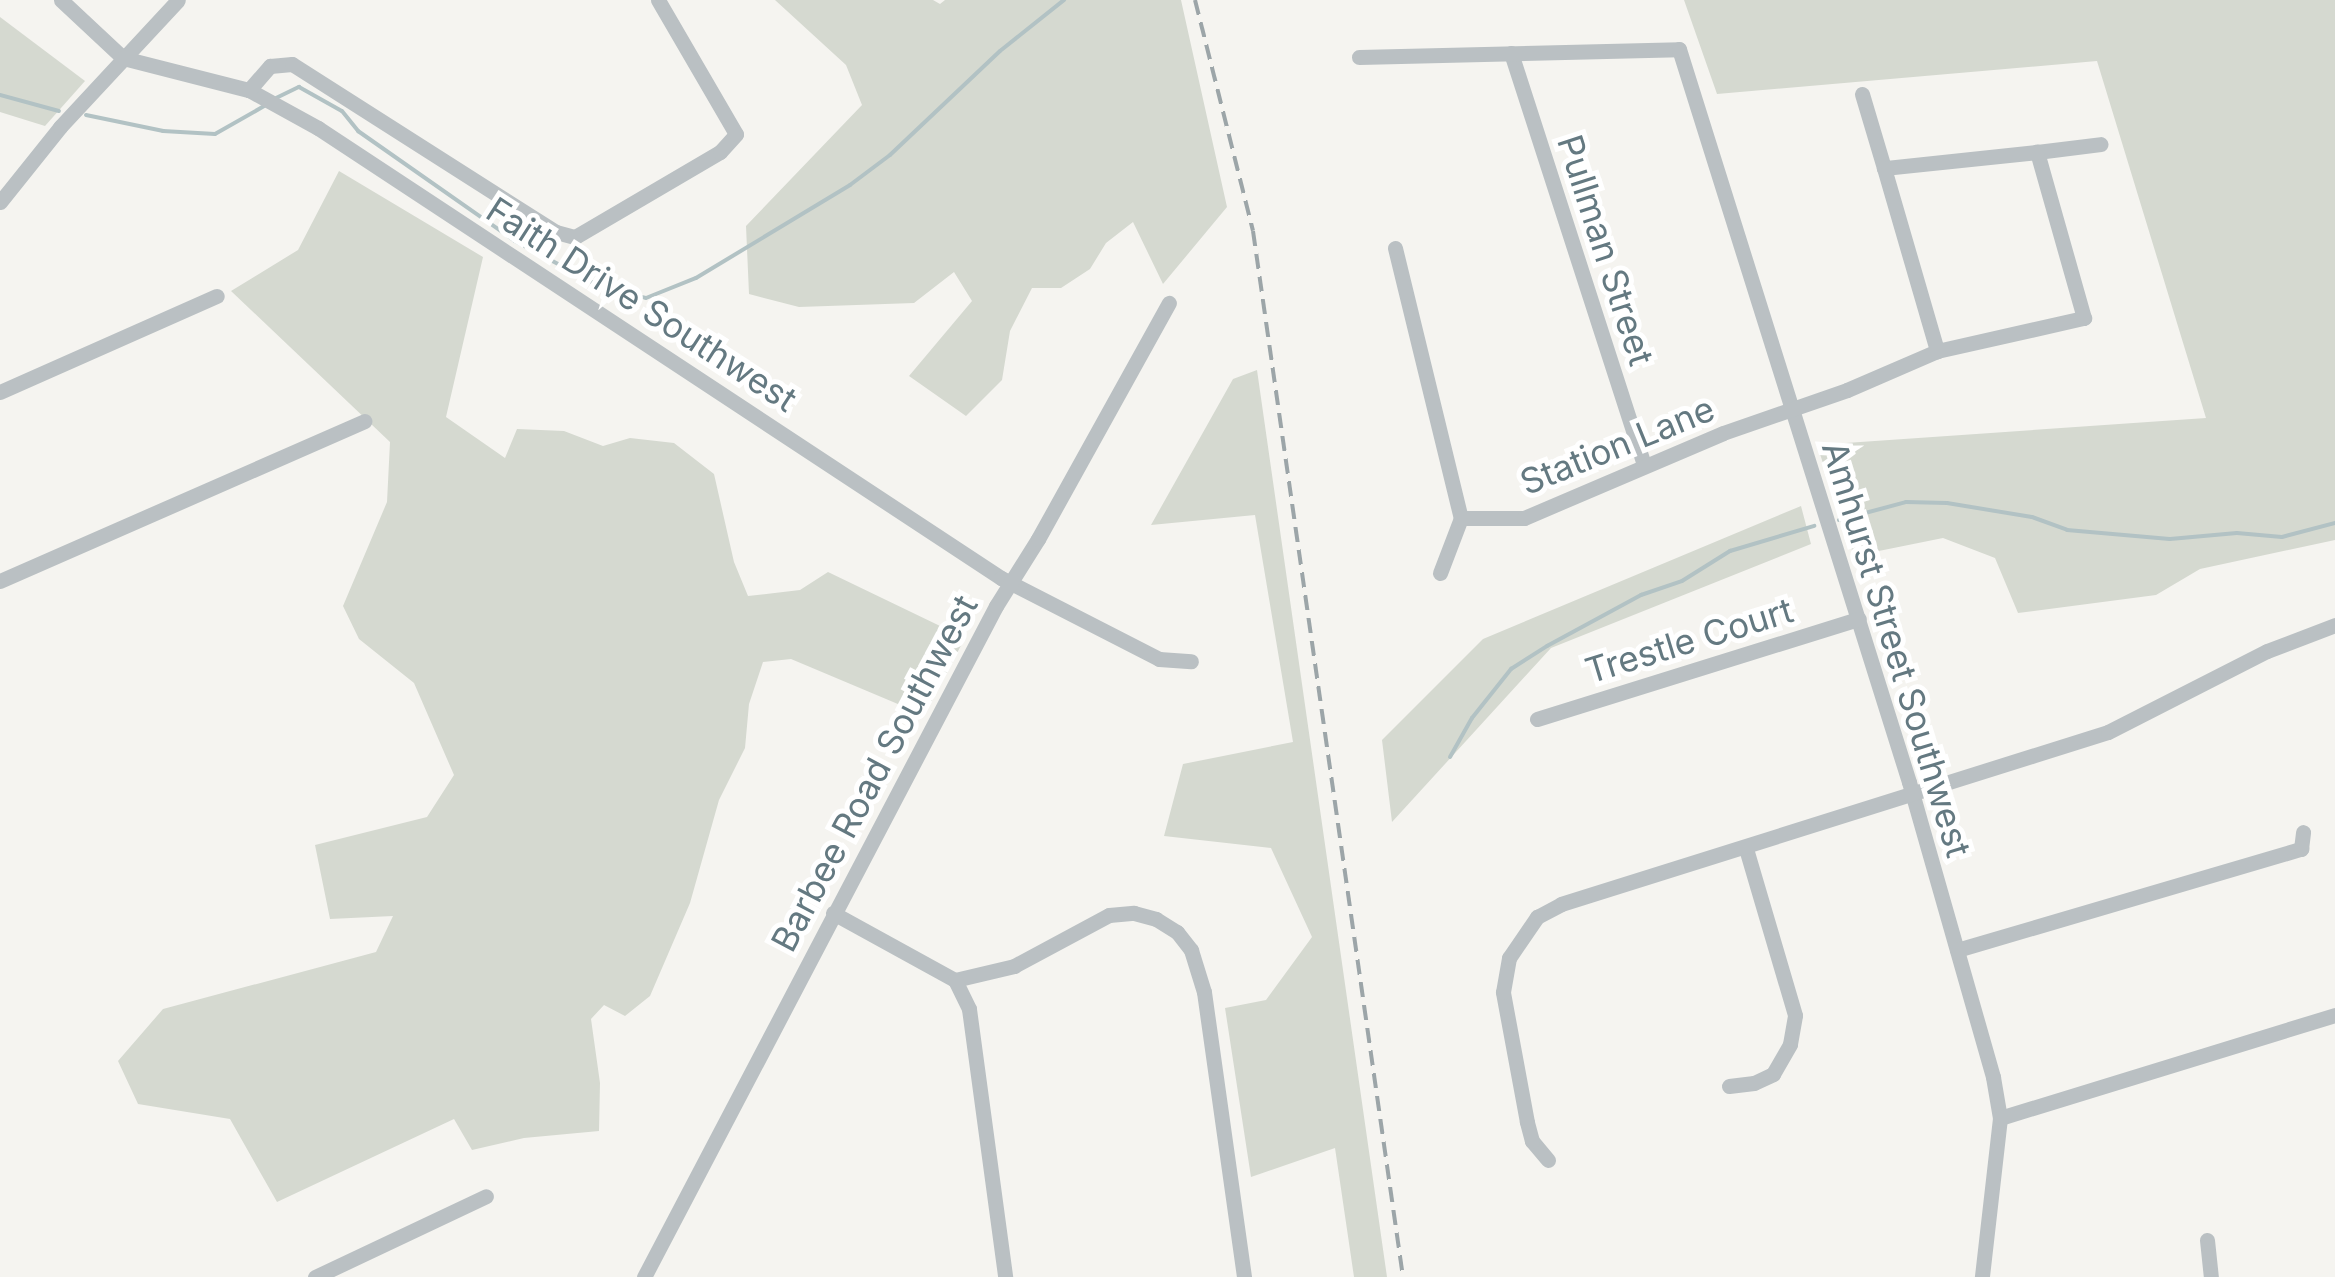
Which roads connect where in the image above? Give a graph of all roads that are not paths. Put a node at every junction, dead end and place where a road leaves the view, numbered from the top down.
1 (62, 0) edge
2 (178, 0) edge
3 (658, 0) edge
4 (1511, 53) junction
5 (1359, 57) dead end
6 (124, 58) junction
7 (256, 93) junction
8 (1862, 94) dead end
9 (2100, 144) dead end
10 (2037, 152) junction
11 (1884, 168) junction
12 (0, 202) edge
13 (1396, 248) dead end
14 (217, 296) dead end
15 (1169, 303) dead end
16 (1937, 351) junction
17 (0, 392) edge
18 (1792, 411) junction
19 (364, 421) dead end
20 (1644, 466) junction
21 (1461, 518) junction
22 (1440, 573) dead end
23 (0, 580) edge
24 (1010, 582) junction
25 (1859, 619) junction
26 (2335, 625) edge
27 (1191, 661) dead end
28 (1537, 719) dead end
29 (1913, 795) junction
30 (2303, 832) dead end
31 (1746, 849) junction
32 (833, 913) junction
33 (1957, 950) junction
34 (955, 980) junction
35 (2335, 1016) edge
36 (1729, 1086) dead end
37 (2000, 1118) junction
38 (1548, 1160) dead end
39 (486, 1196) dead end
40 (2208, 1240) dead end
41 (316, 1277) edge
42 (644, 1277) edge
43 (1005, 1277) edge
44 (1244, 1277) edge
45 (1982, 1277) edge
46 (2210, 1277) edge

1 - 6 street, Faith Drive Southwest
2 - 6 street
3 - 7 street
4 - 5 street
4 - 18 street, Amhurst Street Southwest
4 - 20 street, Pullman Street
6 - 7 street, Faith Drive Southwest
6 - 12 street
7 - 24 street, Faith Drive Southwest
8 - 11 street
9 - 10 street
10 - 11 street
10 - 16 street, Station Lane
11 - 16 street
13 - 21 street
14 - 17 street
15 - 24 street, Barbee Road Southwest
16 - 18 street, Station Lane
18 - 20 street, Station Lane
18 - 25 street, Amhurst Street Southwest
19 - 23 street
20 - 21 street, Station Lane
21 - 22 street
24 - 27 street, Faith Drive Southwest
24 - 32 street, Barbee Road Southwest
25 - 28 street, Trestle Court
25 - 29 street, Amhurst Street Southwest
26 - 29 street
29 - 31 street
29 - 33 street, Amhurst Street Southwest
30 - 33 street
31 - 36 street
31 - 38 street
32 - 34 street
32 - 42 street, Barbee Road Southwest
33 - 37 street, Amhurst Street Southwest
34 - 43 street
34 - 44 street
35 - 37 street
37 - 45 street, Amhurst Street Southwest
39 - 41 street
40 - 46 street

